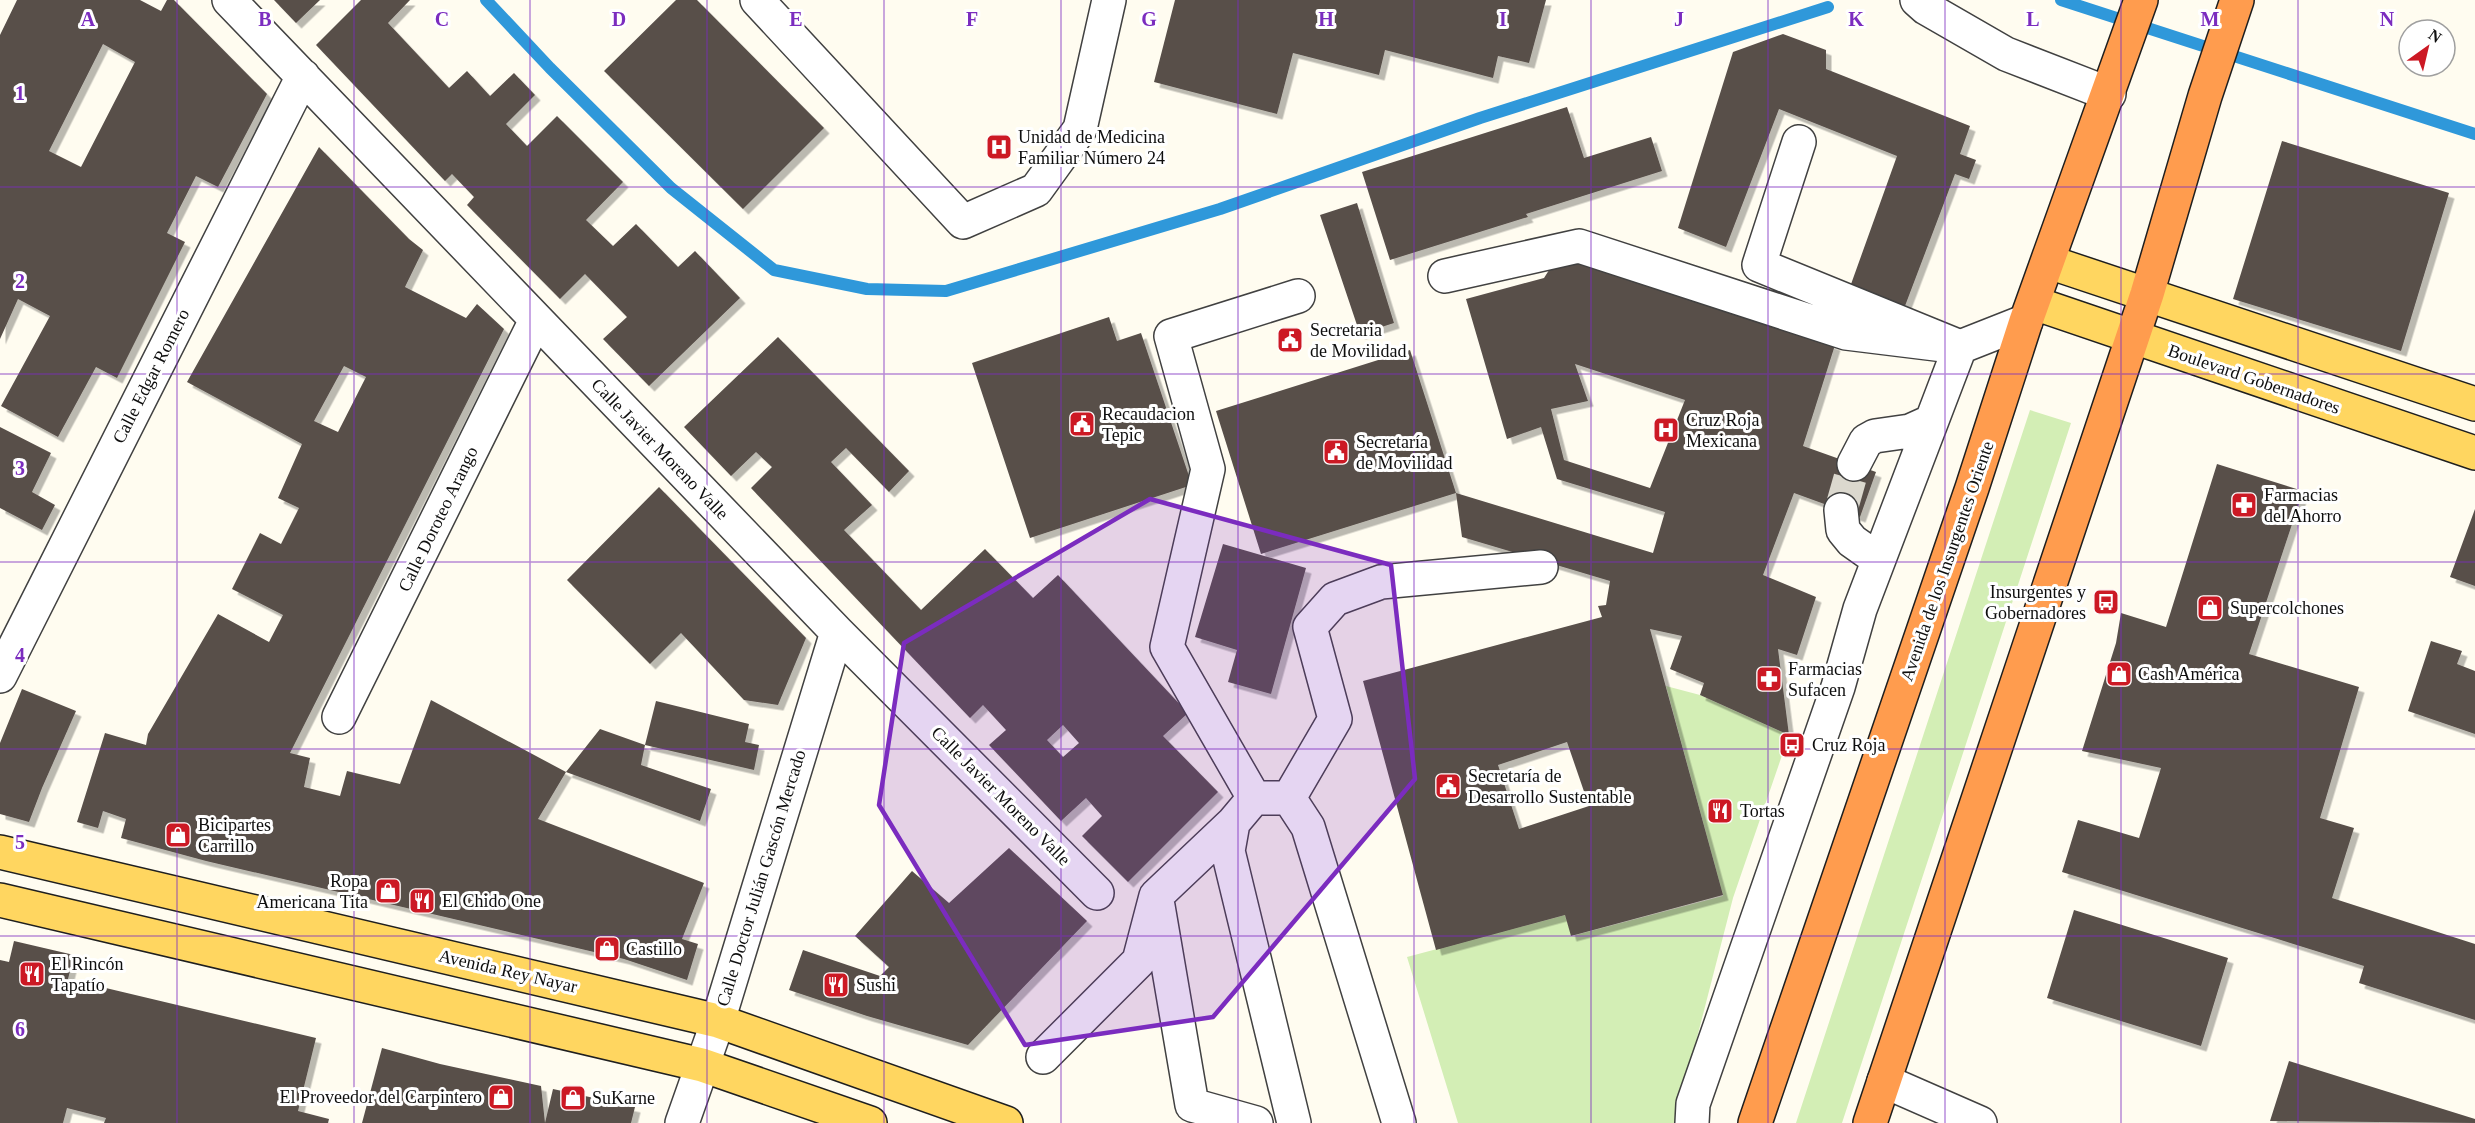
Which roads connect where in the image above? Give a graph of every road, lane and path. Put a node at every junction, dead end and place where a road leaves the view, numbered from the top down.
1 (229, 0) edge
2 (756, 0) edge
3 (1109, 0) edge
4 (1917, 0) edge
5 (2141, 0) edge
6 (2237, 0) edge
7 (303, 76) junction
8 (2113, 79) junction
9 (1799, 142) dead end
10 (2049, 262) junction
11 (1445, 276) dead end
12 (2147, 294) junction
13 (1298, 296) dead end
14 (2030, 312) junction
15 (536, 320) junction
16 (2132, 338) junction
17 (1960, 347) junction
18 (2475, 404) edge
19 (1930, 422) junction
20 (2475, 453) edge
21 (1854, 464) tunnel mouth
22 (1841, 510) tunnel mouth
23 (1882, 550) junction
24 (1540, 567) dead end
25 (837, 632) junction
26 (0, 676) edge
27 (339, 717) dead end
28 (1254, 798) junction
29 (1289, 798) junction
30 (1233, 823) junction
31 (0, 852) edge
32 (1097, 893) dead end
33 (1156, 896) junction
34 (0, 900) edge
35 (717, 1021) junction
36 (1043, 1057) dead end
37 (702, 1065) junction
38 (1884, 1081) junction
39 (682, 1123) edge
40 (870, 1123) edge
41 (1006, 1123) edge
42 (1256, 1123) edge
43 (1294, 1123) edge
44 (1399, 1123) edge
45 (1692, 1123) edge
46 (1755, 1123) edge
47 (1870, 1123) edge
48 (1980, 1123) edge

1 - 7 street, Calle Javier Moreno Valle
2 - 3 street
4 - 8 street
5 - 8 highway, Avenida de los Insurgentes Oriente
6 - 12 highway
7 - 15 street, Calle Javier Moreno Valle
7 - 26 street, Calle Edgar Romero
8 - 10 highway, Avenida de los Insurgentes Oriente
9 - 17 street
10 - 12 main road
10 - 14 highway, Avenida de los Insurgentes Oriente
11 - 17 street
12 - 16 highway
12 - 18 main road
13 - 28 street
14 - 16 main road, Boulevard Gobernadores
14 - 17 street
14 - 46 highway, Avenida de los Insurgentes Oriente
15 - 25 street, Calle Javier Moreno Valle
15 - 27 street, Calle Doroteo Arango
16 - 20 main road, Boulevard Gobernadores
16 - 38 highway
17 - 19 street
19 - 21 street
19 - 23 street
22 - 23 street
23 - 45 street
24 - 29 street
25 - 32 street, Calle Javier Moreno Valle
25 - 35 street, Calle Doctor Julián Gascón Mercado
28 - 29 street
28 - 30 street
29 - 44 street
30 - 33 street
30 - 43 street
31 - 35 main road, Avenida Rey Nayar
33 - 36 street
33 - 42 street
34 - 37 main road
35 - 37 street, Calle Doctor Julián Gascón Mercado
35 - 41 main road, Avenida Rey Nayar
37 - 39 street, Calle Doctor Julián Gascón Mercado
37 - 40 main road
38 - 47 highway
38 - 48 street

